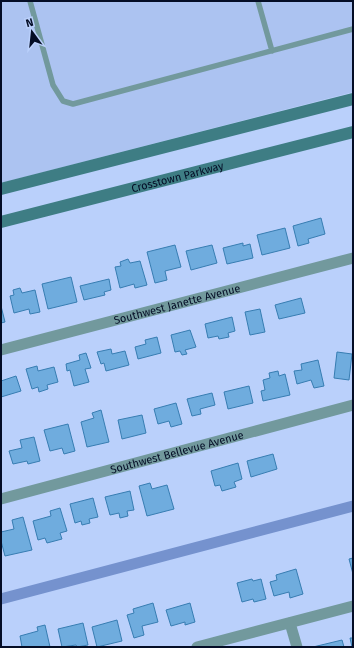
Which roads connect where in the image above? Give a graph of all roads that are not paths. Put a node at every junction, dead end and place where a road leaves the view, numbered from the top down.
1 (30, 1) edge
2 (258, 1) edge
3 (353, 29) edge
4 (272, 51) junction
5 (353, 99) edge
6 (353, 132) edge
7 (1, 189) edge
8 (1, 222) edge
9 (353, 258) edge
10 (1, 350) edge
11 (353, 405) edge
12 (1, 499) edge
13 (353, 606) edge
14 (290, 623) junction
15 (197, 647) edge
16 (297, 647) edge

1 - 4 lane
2 - 4 lane
3 - 4 lane
5 - 7 main road
6 - 8 main road, Crosstown Parkway
9 - 10 street, Southwest Janette Avenue
11 - 12 street, Southwest Bellevue Avenue
13 - 14 street
14 - 15 street
14 - 16 street

